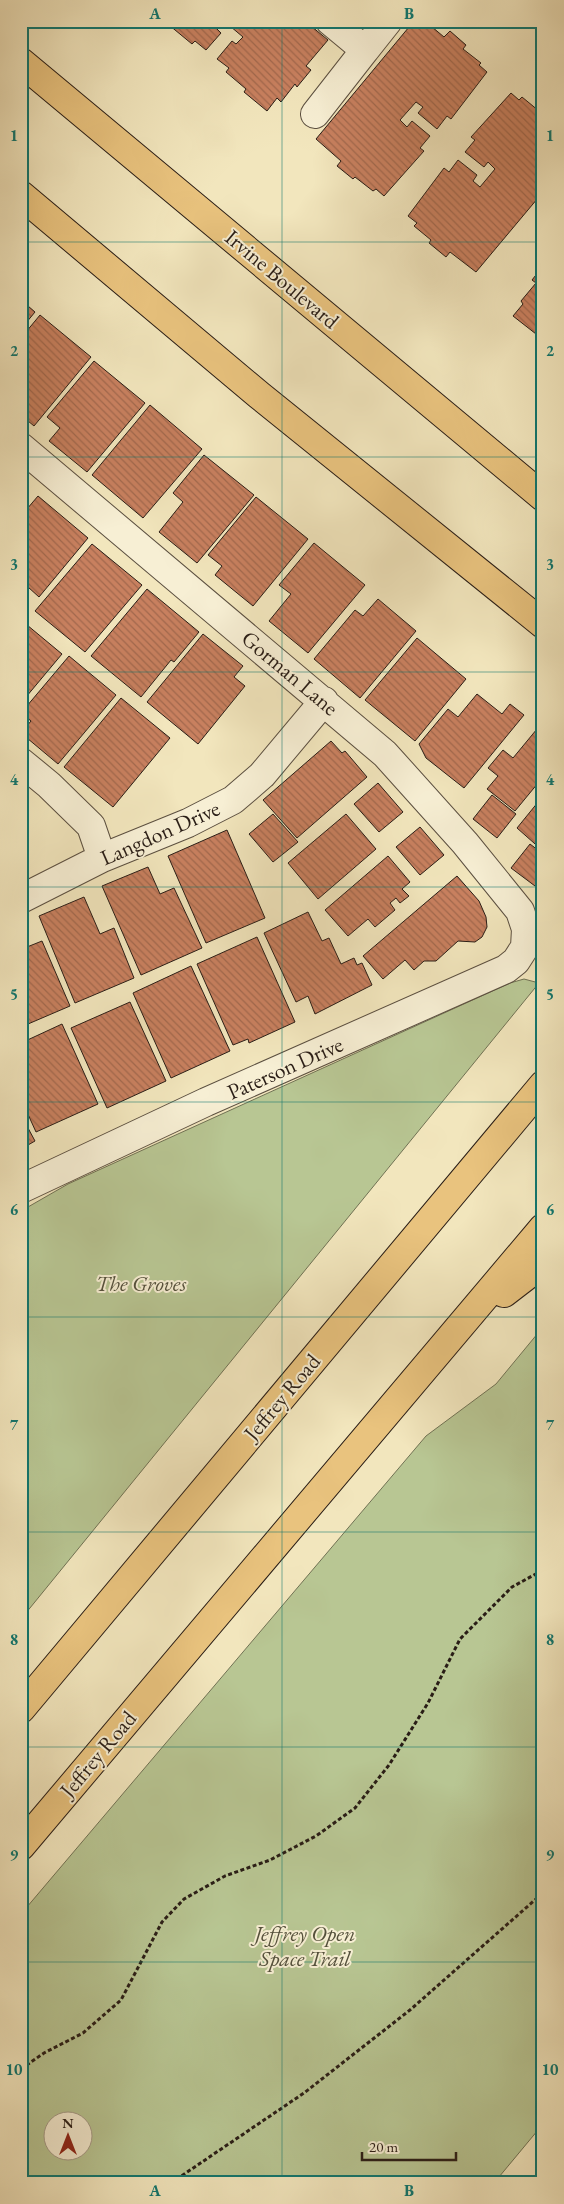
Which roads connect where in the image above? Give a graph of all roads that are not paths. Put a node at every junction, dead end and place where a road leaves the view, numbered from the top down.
1 (330, 21) edge
2 (388, 21) edge
3 (365, 50) junction
4 (21, 62) edge
5 (315, 114) dead end
6 (21, 195) edge
7 (21, 447) edge
8 (543, 497) edge
9 (543, 624) edge
10 (324, 702) junction
11 (21, 762) edge
12 (102, 858) junction
13 (21, 899) edge
14 (526, 930) joint
15 (543, 1085) edge
16 (21, 1189) edge
17 (543, 1228) edge
18 (543, 1263) edge
19 (465, 1323) junction
20 (21, 1709) edge
21 (21, 1846) edge

1 - 3 street
2 - 3 street
3 - 5 street
4 - 8 main road, Irvine Boulevard
6 - 9 main road
7 - 10 street, Gorman Lane
10 - 12 street, Langdon Drive
10 - 14 street, Gorman Lane
11 - 12 street
12 - 13 street, Langdon Drive
14 - 16 street, Paterson Drive
15 - 20 main road, Jeffrey Road
17 - 19 main road, Jeffrey Road
18 - 19 main road
19 - 21 main road, Jeffrey Road

